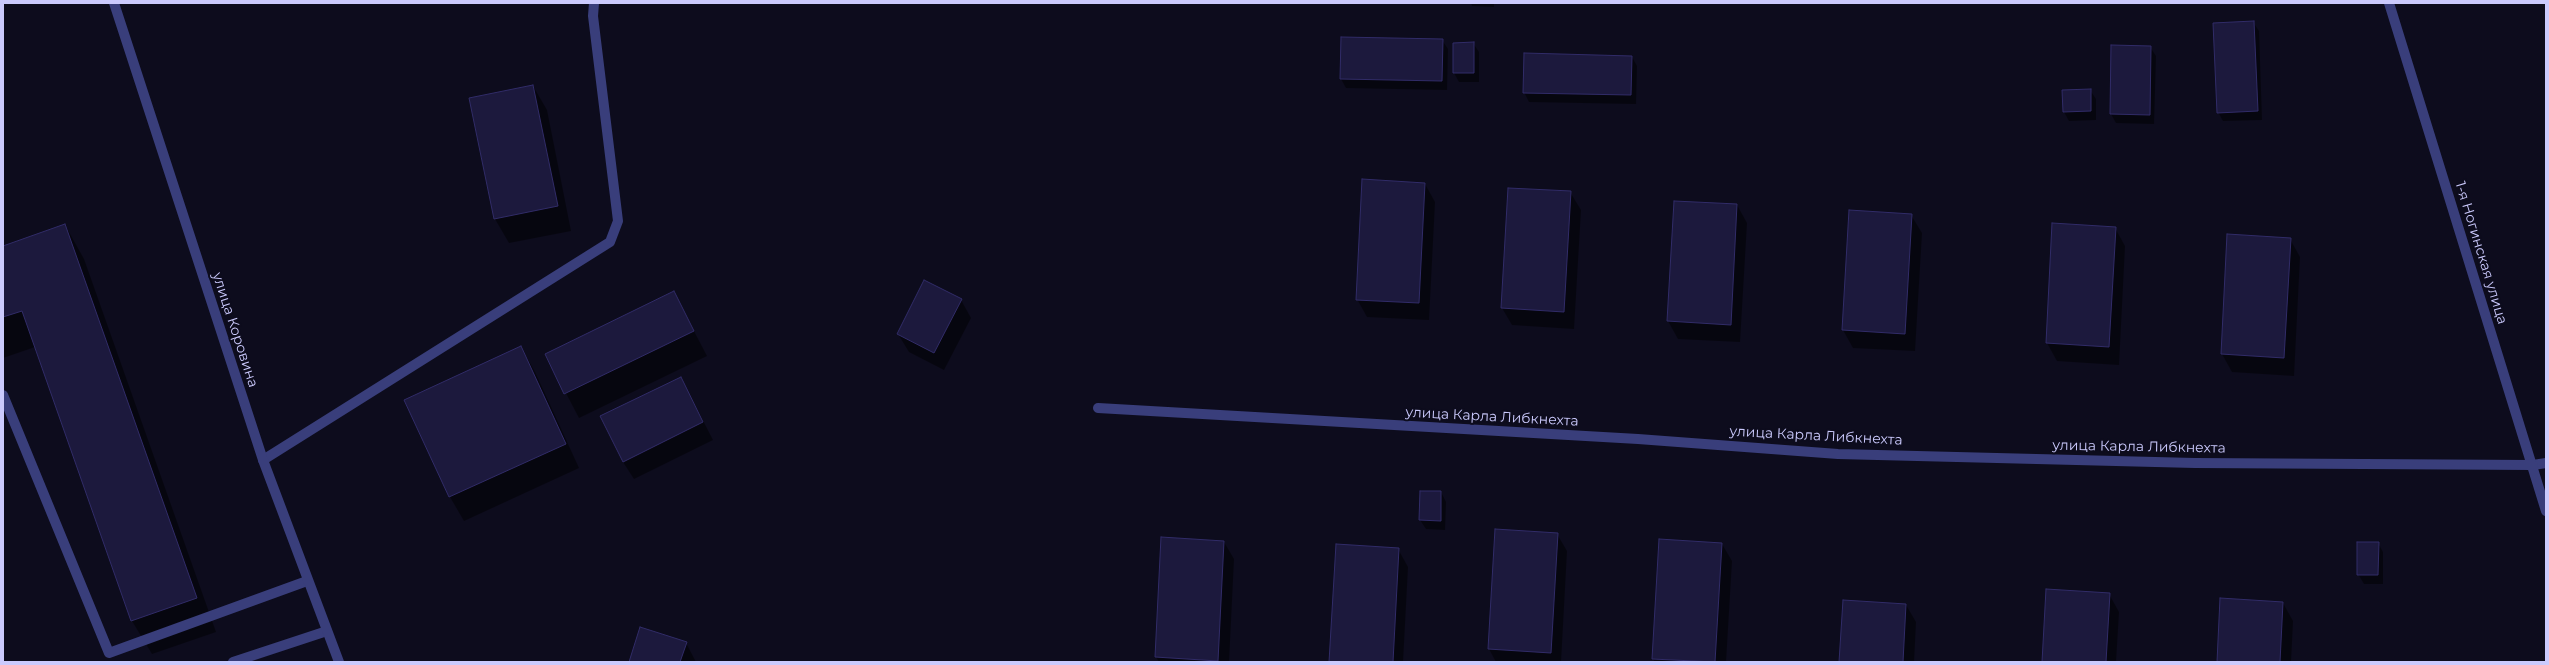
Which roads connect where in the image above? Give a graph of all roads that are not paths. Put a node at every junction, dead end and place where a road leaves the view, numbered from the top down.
1 (114, 3) edge
2 (594, 3) edge
3 (2389, 3) edge
4 (3, 395) edge
5 (1098, 408) dead end
6 (263, 460) junction
7 (2546, 463) edge
8 (2533, 465) junction
9 (2546, 511) edge
10 (307, 581) junction
11 (328, 631) junction
12 (233, 662) edge
13 (339, 662) edge

1 - 6 street, улица Коровина
2 - 6 street
3 - 8 street, 1-я Ногинская улица
4 - 10 street
5 - 8 street, улица Карла Либкнехта
6 - 10 street, улица Коровина
7 - 8 street, улица Карла Либкнехта
8 - 9 street, 1-я Ногинская улица
10 - 11 street, улица Коровина
11 - 12 street
11 - 13 street, улица Коровина

